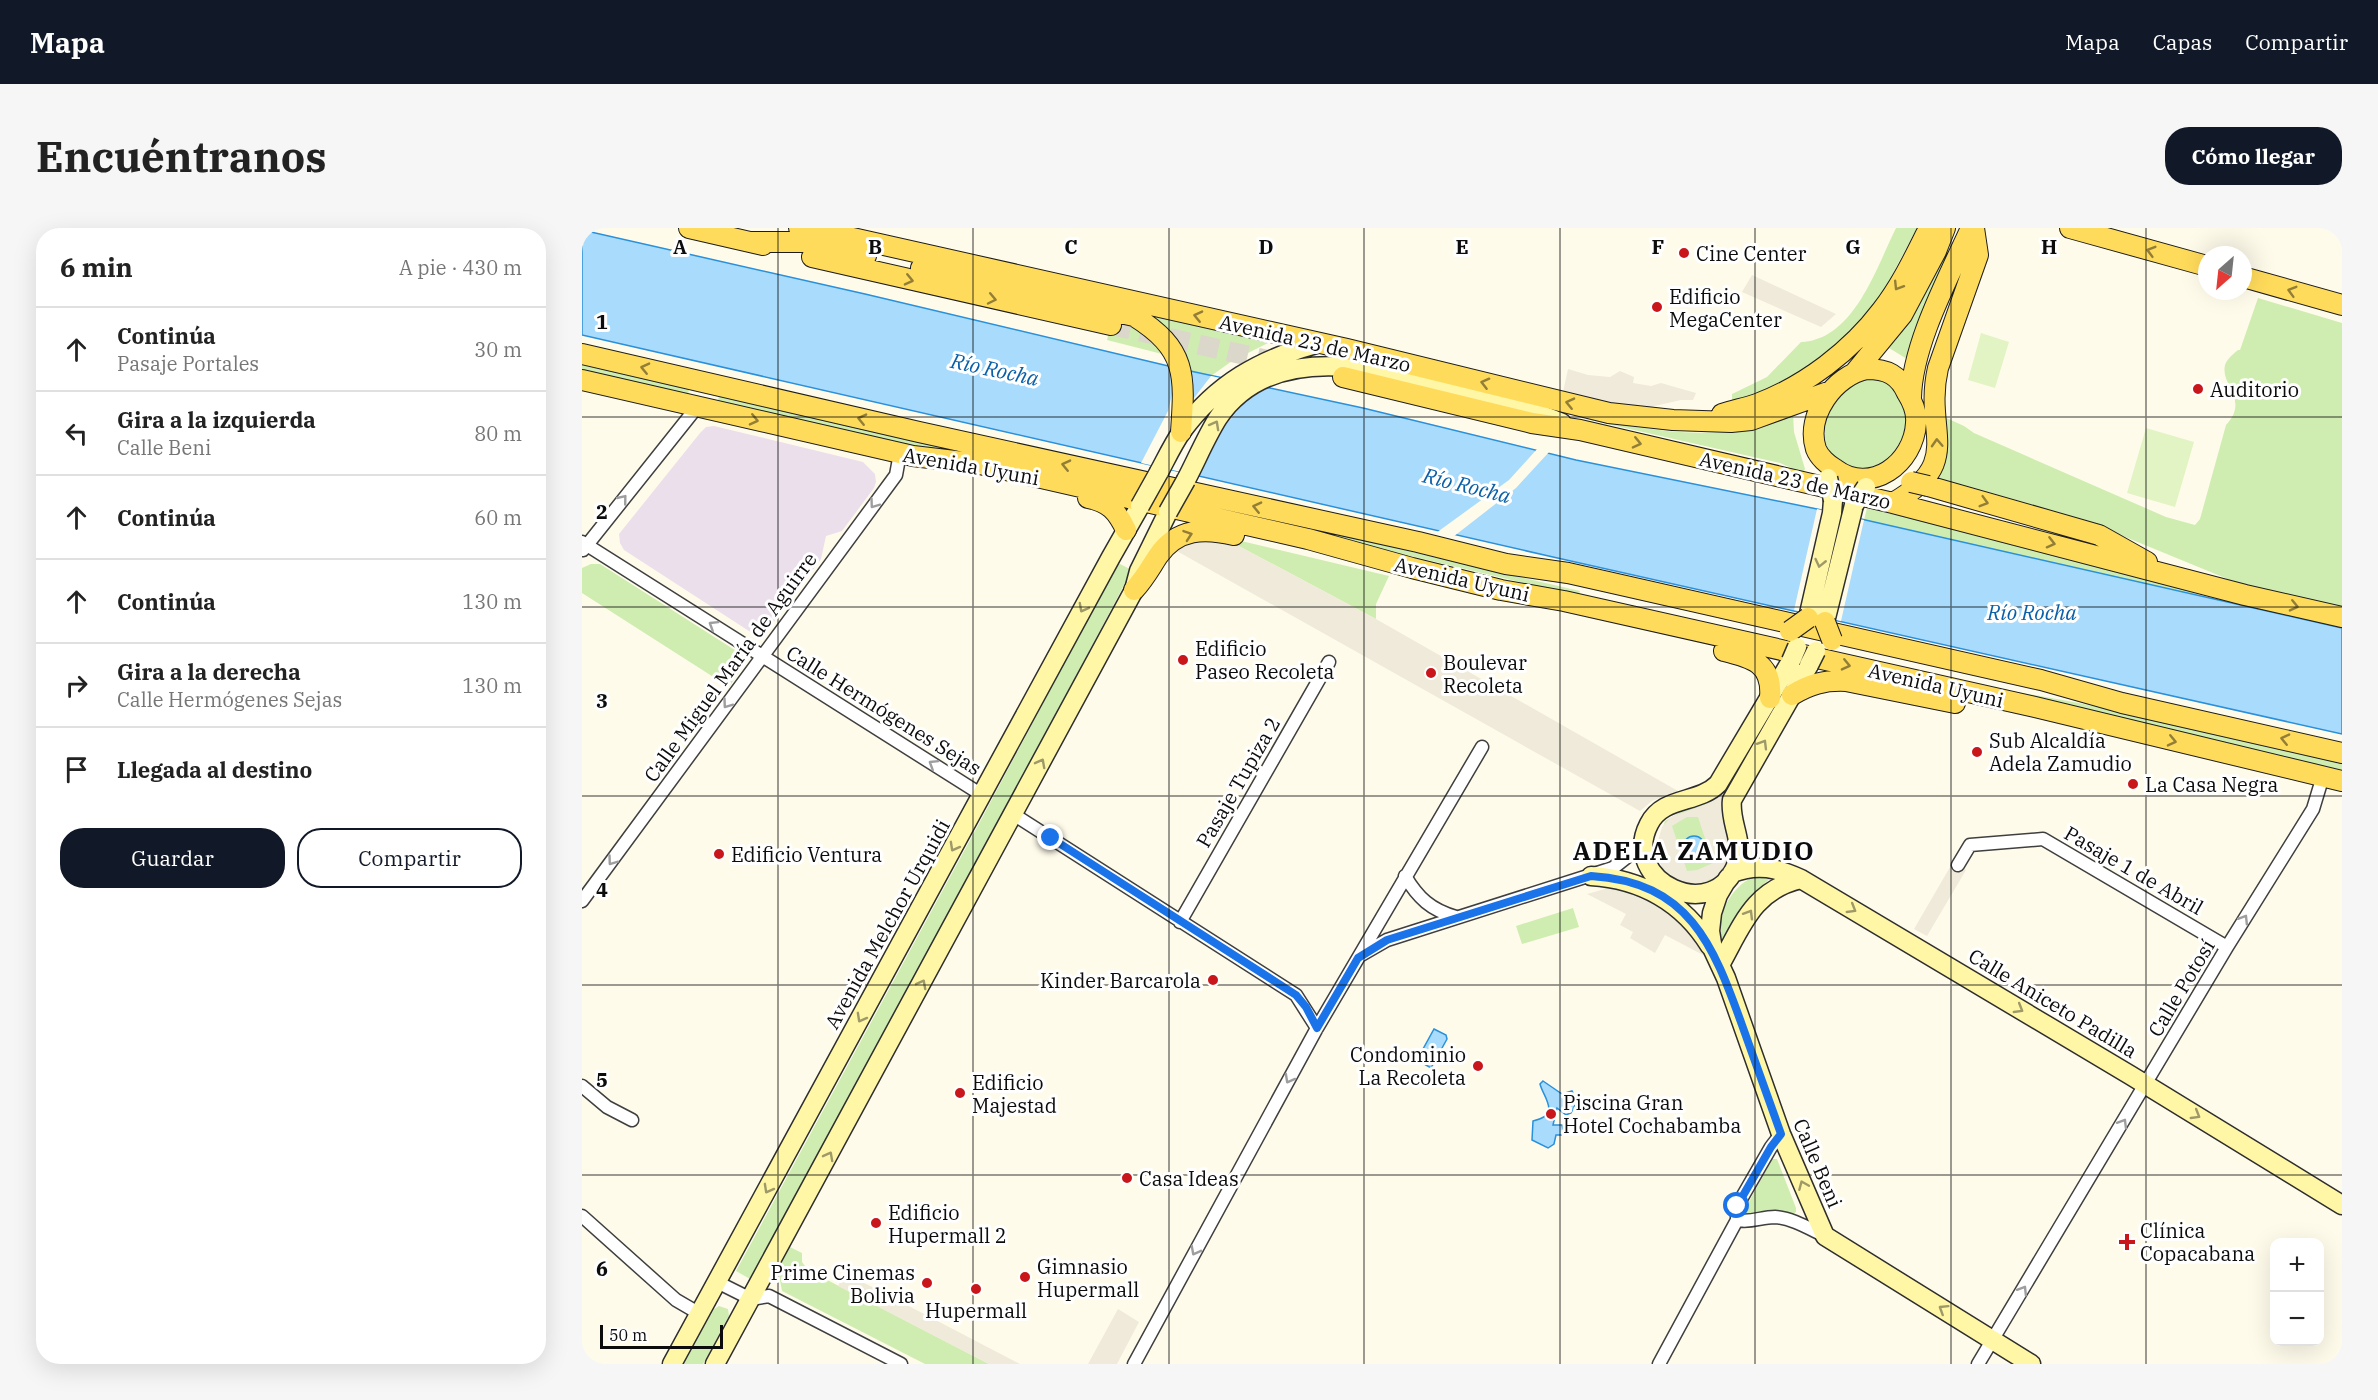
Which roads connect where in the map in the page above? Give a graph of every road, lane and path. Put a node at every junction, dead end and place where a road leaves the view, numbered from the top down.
1 (689, 228) edge
2 (799, 228) edge
3 (1945, 228) edge
4 (1972, 228) edge
5 (2070, 228) edge
6 (1926, 234) dead end
7 (750, 242) junction
8 (2198, 264) edge
9 (2252, 280) edge
10 (2342, 305) edge
11 (1111, 325) tunnel mouth
12 (1316, 344) junction
13 (582, 354) edge
14 (1856, 371) junction
15 (1343, 377) dead end
16 (582, 380) edge
17 (1831, 391) junction
18 (1911, 400) junction
19 (697, 406) junction
20 (1704, 420) junction
21 (1580, 430) junction
22 (1181, 432) junction
23 (1816, 450) junction
24 (907, 455) junction
25 (1873, 482) junction
26 (1893, 503) junction
27 (1842, 509) junction
28 (1126, 530) junction
29 (583, 546) edge
30 (1362, 554) junction
31 (1506, 564) junction
32 (2168, 574) junction
33 (1134, 590) junction
34 (1501, 590) junction
35 (2342, 617) edge
36 (1810, 637) junction
37 (762, 657) junction
38 (1329, 662) dead end
39 (1792, 695) junction
40 (1770, 698) junction
41 (2122, 703) junction
42 (2115, 728) junction
43 (1482, 747) dead end
44 (2342, 753) edge
45 (2332, 778) edge
46 (1726, 789) junction
47 (982, 795) junction
48 (1014, 814) junction
49 (1644, 837) junction
50 (1958, 866) dead end
51 (1405, 876) junction
52 (1591, 876) junction
53 (1730, 876) junction
54 (1801, 879) junction
55 (582, 901) edge
56 (1457, 917) junction
57 (1180, 922) junction
58 (2227, 947) junction
59 (1716, 957) junction
60 (1358, 958) junction
61 (1317, 1028) junction
62 (2146, 1085) junction
63 (582, 1086) edge
64 (632, 1120) dead end
65 (1781, 1134) junction
66 (2342, 1205) edge
67 (582, 1216) edge
68 (1737, 1220) junction
69 (1825, 1236) junction
70 (717, 1282) junction
71 (751, 1299) junction
72 (700, 1314) junction
73 (1993, 1340) junction
74 (672, 1364) edge
75 (715, 1364) edge
76 (901, 1364) edge
77 (1134, 1364) edge
78 (1659, 1364) edge
79 (1978, 1364) edge
80 (2031, 1364) edge

1 - 7 main road
12 -> 2 main road, Avenida 23 de Marzo
3 - 14 main road
4 - 18 main road
26 -> 4 main road
8 -> 5 main road
6 -> 20 main road
7 -> 11 main road
7 - 22 main road
10 -> 9 main road
20 -> 12 main road, Avenida 23 de Marzo
12 - 22 main road, Avenida Melchor Urquidi
31 -> 13 main road, Avenida Uyuni
14 - 17 main road
14 - 18 main road
15 - 21 main road, Avenida 23 de Marzo
16 - 19 main road, Avenida Uyuni
17 - 20 main road, Avenida 23 de Marzo
17 - 23 main road
18 - 25 main road
19 -> 24 main road, Avenida Uyuni
29 -> 19 street
21 -> 26 main road, Avenida 23 de Marzo
33 -> 21 main road, bridge
22 - 28 main road, Avenida Melchor Urquidi, bridge
23 - 25 main road
23 - 27 main road, bridge
24 - 28 main road
24 - 30 main road, Avenida Uyuni
24 -> 37 street, Calle Miguel María de Aguirre
25 - 27 main road, bridge
25 -> 32 main road
26 -> 32 main road, Avenida 23 de Marzo
27 - 36 main road
28 -> 47 main road, Avenida Melchor Urquidi
37 -> 29 street, Calle Hermógenes Sejas
33 -> 30 main road
30 - 34 main road, Avenida Uyuni
31 - 36 main road, bridge
31 - 41 main road, Avenida Uyuni
32 -> 35 main road, Avenida 23 de Marzo
48 -> 33 main road
34 - 40 main road
34 -> 42 main road, Avenida Uyuni
36 - 39 main road
36 - 40 main road
36 - 41 main road, bridge
47 -> 37 street, Calle Hermógenes Sejas
37 -> 55 street, Calle Miguel María de Aguirre
38 - 57 street, Pasaje Tupiza 2
39 - 42 main road
46 -> 39 main road
40 - 46 main road
44 -> 41 main road, Avenida Uyuni
42 -> 45 main road, Avenida Uyuni
43 - 51 street
58 -> 45 street, Calle Potosí
46 - 49 main road
46 - 53 main road
47 -> 70 main road, Avenida Melchor Urquidi
48 - 57 street
71 -> 48 main road
49 - 52 street
49 - 53 main road
50 - 58 street, Pasaje 1 de Abril
51 - 56 street
51 - 60 street
52 - 56 street
52 - 59 main road
53 - 54 main road, Calle Aniceto Padilla
53 - 59 main road, Calle Beni
59 -> 54 main road
54 -> 62 main road, Calle Aniceto Padilla
56 - 60 street
57 - 61 street
58 - 62 street, Calle Potosí
59 - 65 main road, Calle Beni
60 - 61 street
61 -> 77 street
62 -> 66 main road, Calle Aniceto Padilla
73 -> 62 street, Calle Potosí
63 - 64 street
65 - 68 street
69 -> 65 main road, Calle Beni
67 - 72 street
68 - 69 street
68 - 78 street
73 -> 69 main road, Calle Beni
70 - 71 street
70 - 72 main road, Avenida Melchor Urquidi
71 - 75 main road
71 - 76 street
72 - 74 main road, Avenida Melchor Urquidi
73 - 79 street, Calle Potosí
73 - 80 main road, Calle Beni

